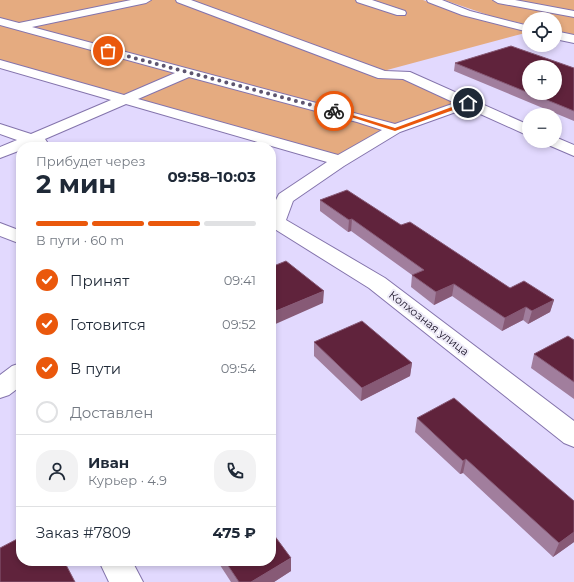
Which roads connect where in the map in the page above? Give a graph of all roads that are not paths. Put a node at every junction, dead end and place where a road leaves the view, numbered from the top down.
1 (146, 0) edge
2 (181, 0) edge
3 (361, 0) edge
4 (432, 0) edge
5 (498, 0) edge
6 (401, 13) dead end
7 (574, 14) edge
8 (0, 21) edge
9 (16, 26) junction
10 (522, 27) edge
11 (562, 36) edge
12 (574, 39) edge
13 (0, 64) edge
14 (189, 72) junction
15 (125, 99) junction
16 (468, 103) junction
17 (522, 128) edge
18 (0, 129) edge
19 (395, 129) junction
20 (34, 140) junction
21 (29, 142) edge
22 (40, 142) edge
23 (275, 142) edge
24 (276, 142) edge
25 (562, 146) edge
26 (16, 147) edge
27 (574, 151) edge
28 (0, 153) edge
29 (334, 159) dead end
30 (276, 215) edge
31 (276, 223) edge
32 (0, 229) edge
33 (16, 236) edge
34 (574, 436) edge
35 (118, 566) edge
36 (126, 582) edge

1 - 9 street
2 - 16 street
3 - 6 street
4 - 10 street
5 - 7 street
8 - 9 street
9 - 14 street
11 - 12 street
13 - 15 street
14 - 15 street
14 - 19 street
15 - 20 street
15 - 23 street
16 - 17 street
16 - 19 street
18 - 20 street
19 - 30 street
20 - 21 street
20 - 22 street
24 - 29 street
25 - 27 street
26 - 28 street
31 - 34 street, Колхозная улица
32 - 33 street
35 - 36 street

